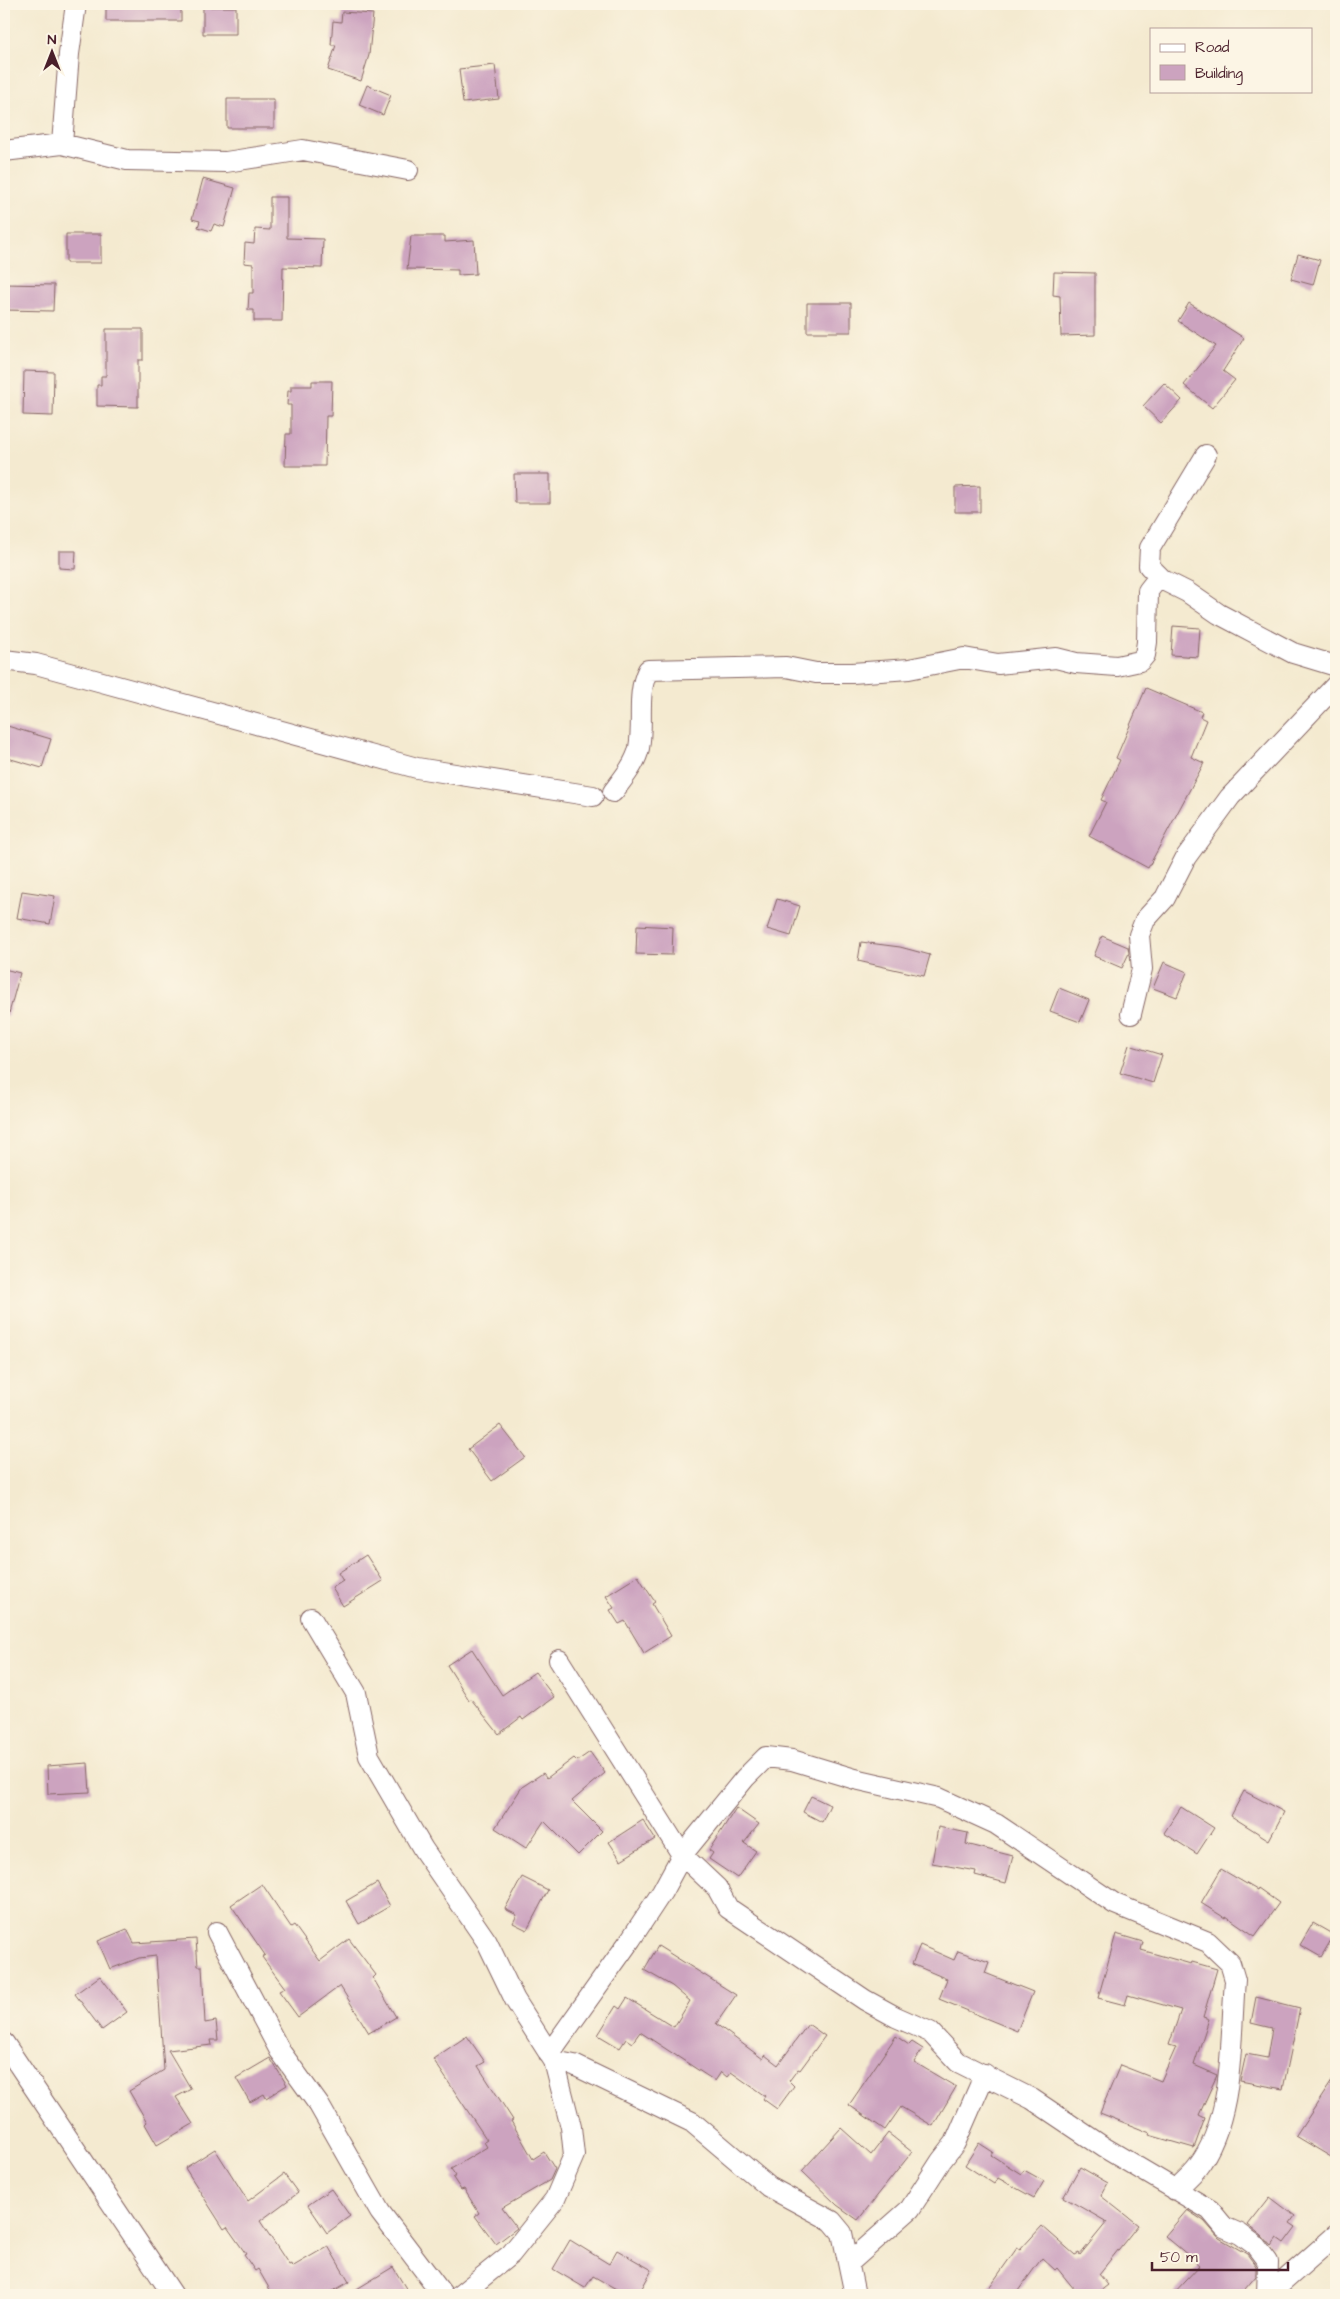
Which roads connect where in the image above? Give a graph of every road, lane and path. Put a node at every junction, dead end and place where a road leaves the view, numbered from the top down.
1 (76, 4) edge
2 (62, 144) junction
3 (4, 151) edge
4 (408, 170) dead end
5 (1206, 455) dead end
6 (1163, 580) junction
7 (4, 660) edge
8 (1336, 666) edge
9 (1336, 685) edge
10 (614, 792) dead end
11 (593, 796) dead end
12 (1131, 1014) dead end
13 (311, 1618) dead end
14 (559, 1660) dead end
15 (682, 1855) junction
16 (217, 1932) dead end
17 (4, 2043) edge
18 (552, 2057) junction
19 (985, 2074) junction
20 (1175, 2190) junction
21 (1336, 2235) edge
22 (849, 2264) junction
23 (173, 2295) edge
24 (443, 2295) edge
25 (460, 2295) edge
26 (855, 2295) edge
27 (1267, 2295) edge

1 - 2 street
2 - 3 street
2 - 4 street
5 - 6 street
6 - 8 street
6 - 10 street
7 - 11 street
9 - 12 street
13 - 18 street
14 - 15 street
15 - 18 street
15 - 19 street
15 - 20 street
16 - 24 street
17 - 23 street
18 - 22 street
18 - 25 street
19 - 20 street
19 - 22 street
20 - 27 street
21 - 27 street
22 - 26 street

